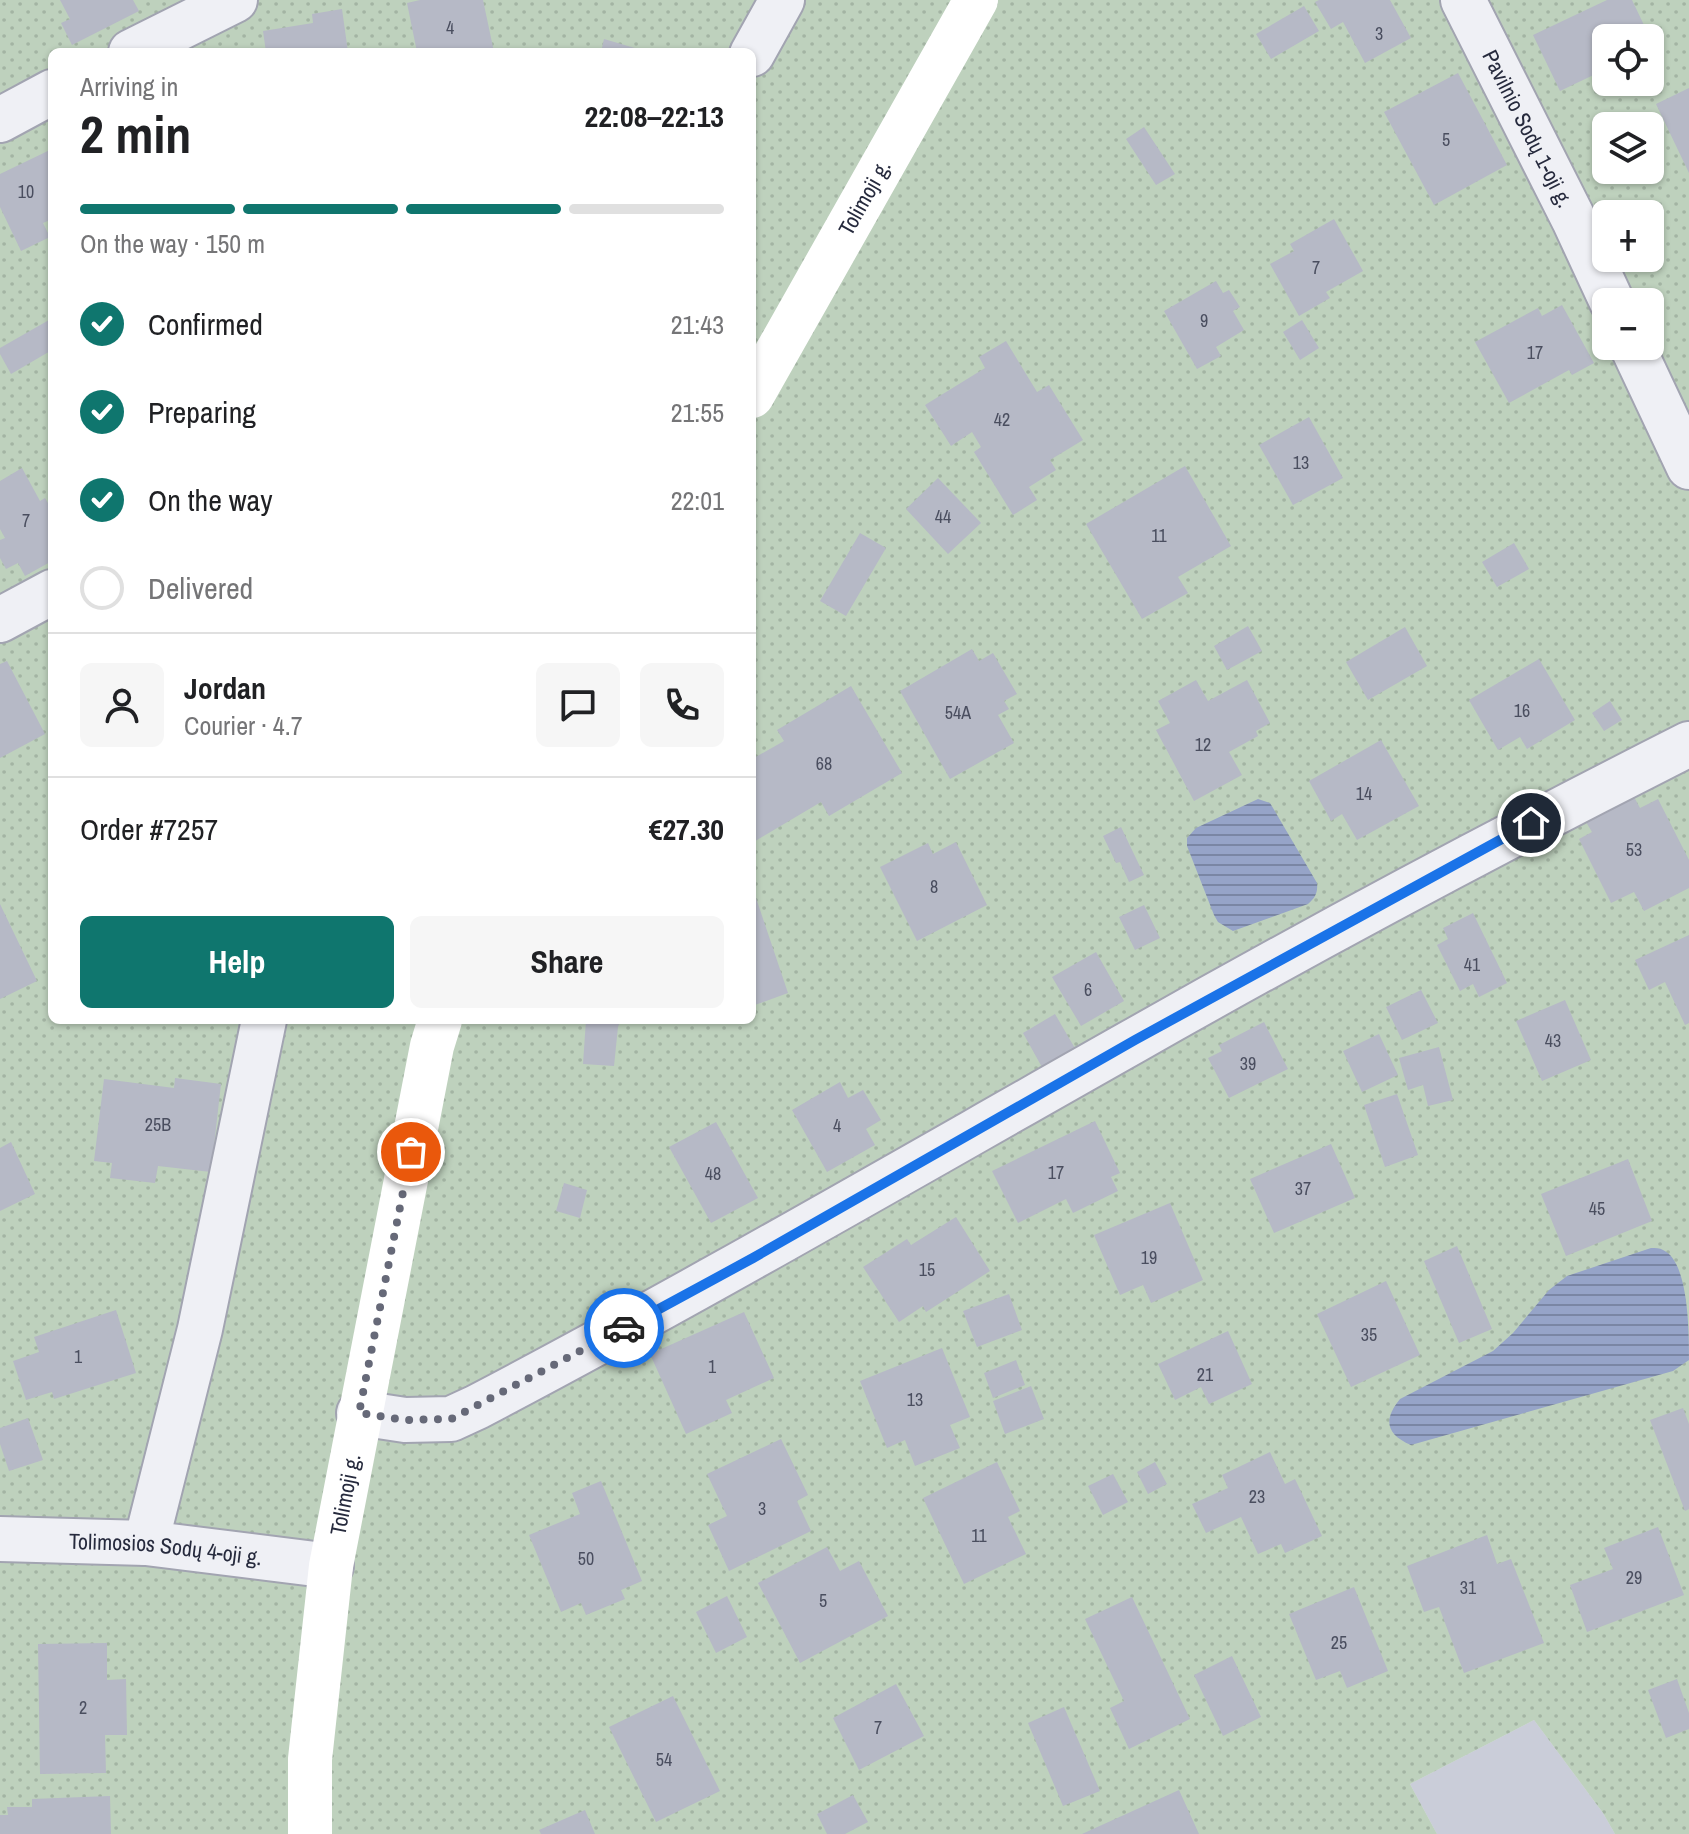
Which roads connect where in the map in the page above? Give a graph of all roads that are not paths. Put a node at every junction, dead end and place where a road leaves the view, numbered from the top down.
1 (235, 0) edge
2 (782, 0) edge
3 (976, 0) edge
4 (1463, 0) edge
5 (139, 48) edge
6 (755, 48) edge
7 (48, 94) edge
8 (0, 120) edge
9 (1606, 288) edge
10 (1639, 360) edge
11 (756, 389) edge
12 (1689, 467) edge
13 (48, 594) edge
14 (0, 620) edge
15 (1689, 744) edge
16 (263, 1024) edge
17 (439, 1024) edge
18 (359, 1413) junction
19 (0, 1539) edge
20 (146, 1543) junction
21 (331, 1566) junction
22 (310, 1834) edge

1 - 5 street
2 - 6 street
3 - 11 street, Tolimoji g.
4 - 9 street, Pavilnio Sodų 1-oji g.
7 - 8 street
10 - 12 street
13 - 14 street
15 - 18 street
16 - 20 street
17 - 18 street, Tolimoji g.
18 - 21 street, Tolimoji g.
19 - 20 street, Tolimosios Sodų 4-oji g.
20 - 21 street, Tolimosios Sodų 4-oji g.
21 - 22 street, Tolimoji g.

